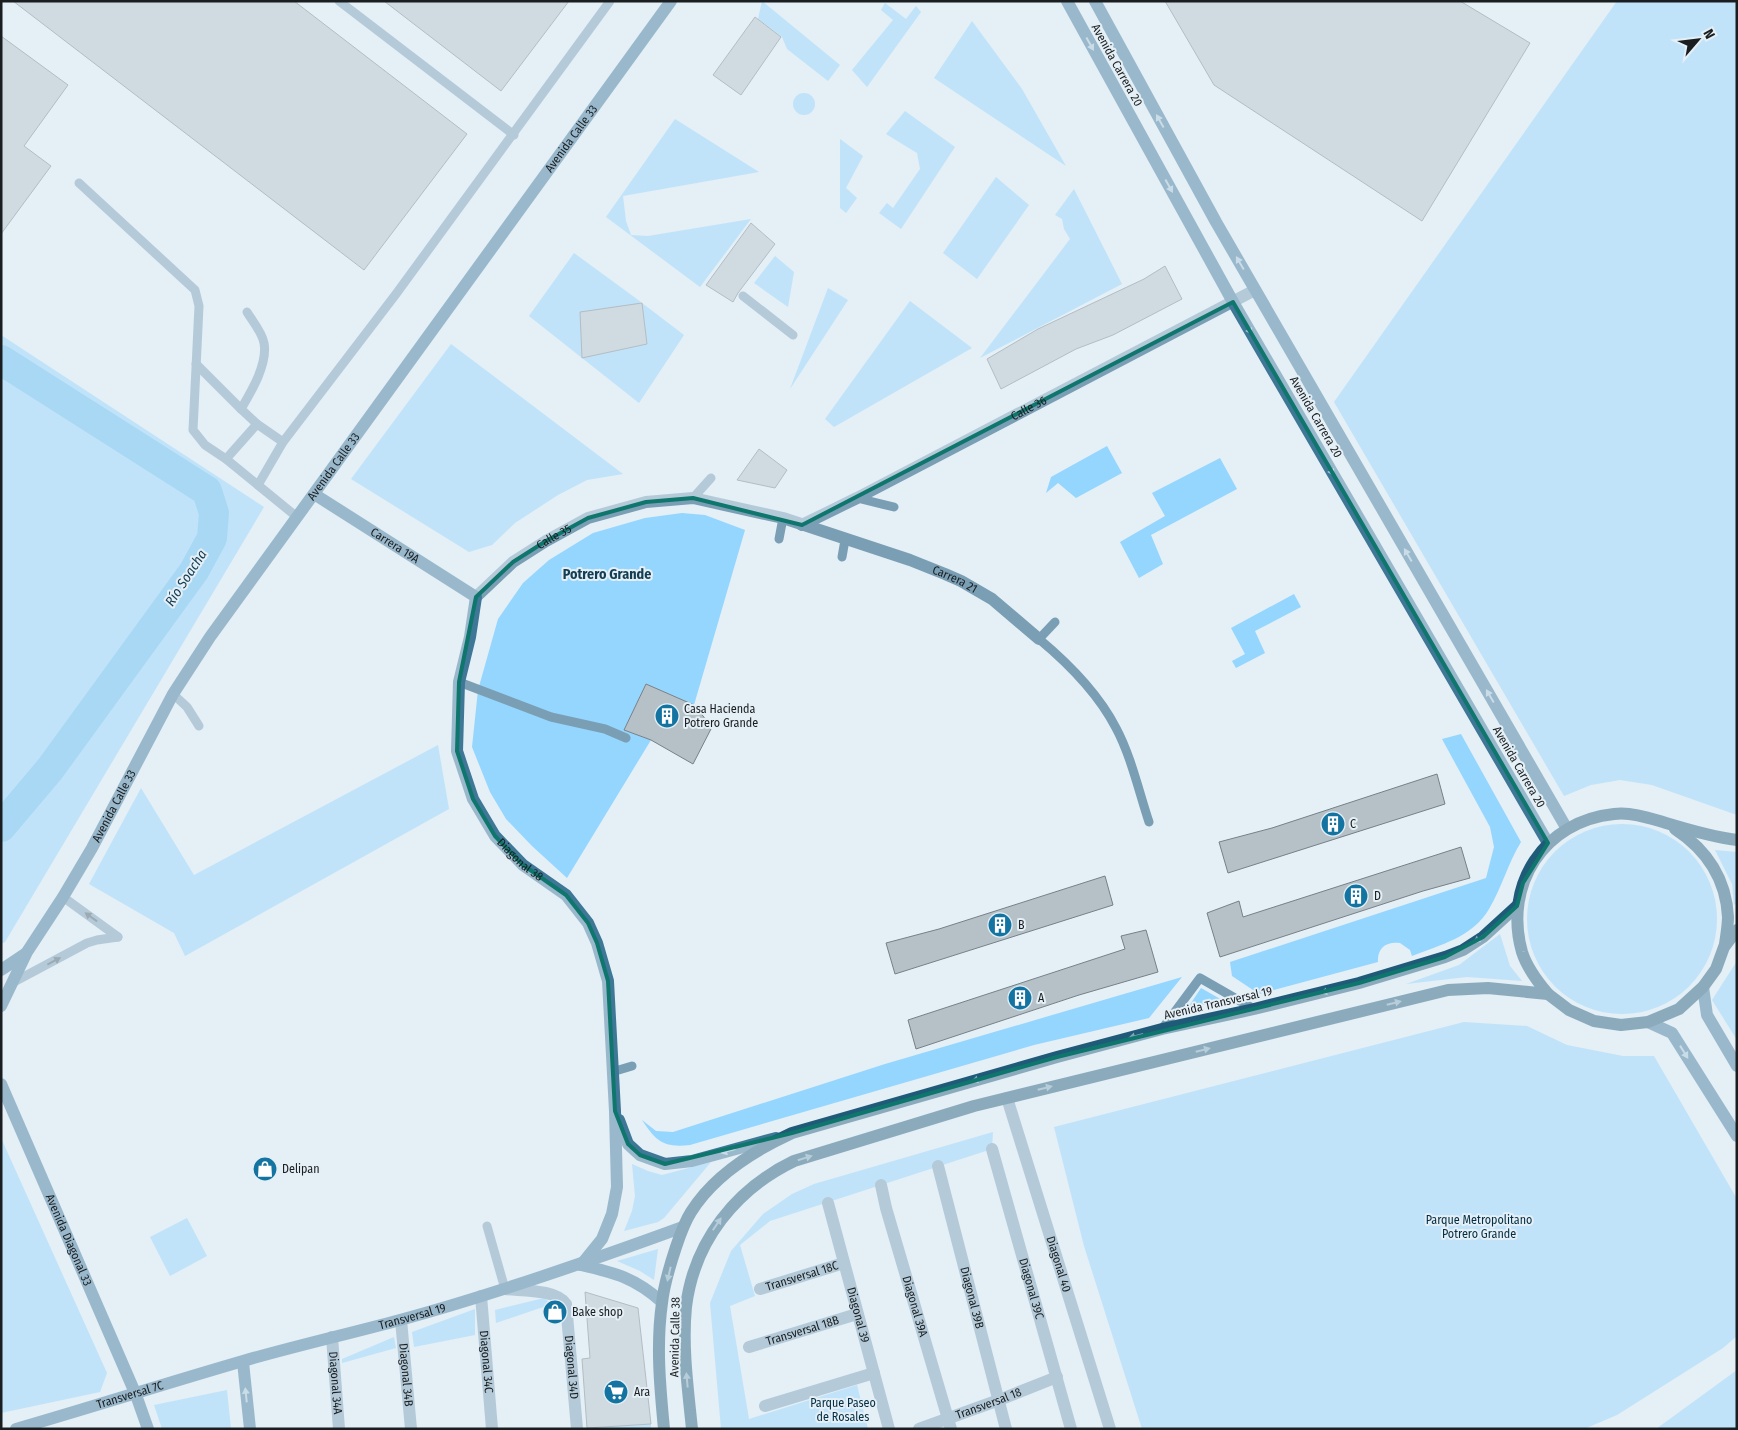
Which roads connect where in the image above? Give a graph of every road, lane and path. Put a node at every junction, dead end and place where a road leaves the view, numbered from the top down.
1 (339, 1) edge
2 (610, 1) edge
3 (671, 1) edge
4 (1067, 1) edge
5 (1095, 1) edge
6 (514, 135) junction
7 (79, 183) dead end
8 (1255, 290) junction
9 (743, 296) dead end
10 (1233, 302) junction
11 (247, 312) dead end
12 (793, 335) dead end
13 (196, 364) junction
14 (241, 409) junction
15 (257, 424) junction
16 (283, 442) junction
17 (226, 459) junction
18 (711, 478) dead end
19 (258, 485) junction
20 (314, 494) junction
21 (693, 498) junction
22 (857, 498) junction
23 (646, 502) joint
24 (894, 507) dead end
25 (297, 517) junction
26 (783, 518) junction
27 (802, 525) junction
28 (779, 539) dead end
29 (845, 540) junction
30 (842, 557) dead end
31 (476, 597) junction
32 (1055, 622) dead end
33 (1039, 639) junction
34 (459, 682) junction
35 (173, 694) junction
36 (199, 726) dead end
37 (626, 738) dead end
38 (1149, 822) dead end
39 (1666, 823) junction
40 (1566, 829) junction
41 (1737, 840) edge
42 (1548, 843) junction
43 (63, 897) junction
44 (1517, 906) junction
45 (1737, 930) edge
46 (1724, 947) junction
47 (27, 952) junction
48 (1, 970) edge
49 (11, 984) junction
50 (1703, 988) junction
51 (1548, 994) junction
52 (1, 1006) edge
53 (1254, 1010) junction
54 (1648, 1022) junction
55 (1162, 1030) junction
56 (632, 1066) dead end
57 (1737, 1066) edge
58 (612, 1072) junction
59 (1, 1084) edge
60 (1007, 1098) junction
61 (615, 1111) junction
62 (792, 1133) junction
63 (1737, 1136) edge
64 (992, 1149) dead end
65 (938, 1166) dead end
66 (881, 1185) dead end
67 (828, 1203) dead end
68 (487, 1226) dead end
69 (683, 1227) junction
70 (844, 1263) junction
71 (581, 1265) junction
72 (505, 1289) junction
73 (760, 1289) dead end
74 (481, 1296) junction
75 (662, 1302) junction
76 (857, 1314) junction
77 (401, 1320) junction
78 (332, 1337) junction
79 (748, 1347) dead end
80 (243, 1362) junction
81 (874, 1373) junction
82 (1057, 1377) junction
83 (136, 1395) junction
84 (999, 1400) junction
85 (765, 1406) dead end
86 (950, 1424) edge
87 (16, 1429) edge
88 (148, 1429) edge
89 (250, 1429) edge
90 (339, 1429) edge
91 (411, 1429) edge
92 (492, 1429) edge
93 (577, 1429) edge
94 (664, 1429) edge
95 (692, 1429) edge
96 (889, 1429) edge
97 (919, 1429) edge
98 (1006, 1429) edge
99 (1071, 1429) edge
100 (1110, 1429) edge

1 - 6 lane
2 - 6 lane
3 - 20 street, Avenida Calle 33
4 -> 10 street, Avenida Carrera 20
8 -> 5 street, Avenida Carrera 20
6 - 16 lane
7 - 13 lane
8 - 10 street, Calle 36
40 -> 8 street, Avenida Carrera 20
9 - 12 lane
10 - 22 street, Calle 36
10 -> 42 street, Avenida Carrera 20
11 - 14 lane
13 - 14 lane
13 - 17 lane
14 - 15 lane
15 - 16 lane
15 - 17 lane
16 - 19 lane
17 - 19 lane
18 - 21 lane
19 - 25 lane
20 - 25 street, Avenida Calle 33
20 - 31 street, Carrera 19A
21 - 23 street, Carrera 21
21 - 26 street, Carrera 21
22 - 24 lane
22 - 27 street, Calle 36
23 - 31 street, Calle 35
25 - 35 street, Avenida Calle 33
26 - 27 street, Carrera 21
26 - 28 lane
27 - 29 street, Carrera 21
29 - 30 lane
29 - 33 street, Carrera 21
31 - 34 street, Diagonal 38
32 - 33 lane
33 - 38 lane, Carrera 21
34 - 37 lane
34 - 58 street, Diagonal 38
35 - 36 lane
35 - 43 street, Avenida Calle 33
39 - 40 main road
39 - 41 main road
39 - 46 main road
40 - 42 main road
42 - 44 main road
43 - 47 street, Avenida Calle 33
49 -> 43 lane
44 - 51 main road
44 -> 53 main road, Avenida Transversal 19
45 - 46 main road
46 - 50 main road
47 - 48 street
47 - 49 street, Avenida Calle 33
49 - 52 street, Avenida Calle 33
50 - 54 main road
50 - 57 street
51 - 54 main road
60 -> 51 main road
53 - 55 main road, Avenida Transversal 19
53 - 55 lane
54 -> 63 street
55 -> 62 main road, Avenida Transversal 19
56 - 58 lane
58 - 61 street, Diagonal 38
59 - 83 street, Avenida Diagonal 33
95 -> 60 main road, Avenida Calle 38
60 - 100 street, Diagonal 40
62 -> 61 street, Diagonal 38
61 - 71 street, Diagonal 38
62 - 69 main road, Avenida Transversal 19
64 - 82 street, Diagonal 39C
65 - 84 street, Diagonal 39B
66 - 86 street, Diagonal 39A
67 - 70 street, Diagonal 39
68 - 72 lane
69 - 71 street, Transversal 19
69 -> 75 main road, Avenida Calle 38
70 - 73 street, Transversal 18C
70 - 76 street, Diagonal 39
71 - 72 street, Transversal 19
71 - 75 street
72 - 74 street, Transversal 19
72 - 93 street, Diagonal 34D
74 - 77 street, Transversal 19
74 - 92 street, Diagonal 34C
75 - 94 main road, Avenida Calle 38
76 - 79 street, Transversal 18B
76 - 81 street, Diagonal 39
77 - 78 street, Transversal 19
77 - 91 street, Diagonal 34B
78 - 80 street, Transversal 19
78 - 90 street, Diagonal 34A
80 - 83 street, Transversal 7C
89 -> 80 street
81 - 85 street
81 - 96 street, Diagonal 39
82 - 84 street, Transversal 18
82 - 99 street, Diagonal 39C
83 - 87 street, Transversal 7C
83 - 88 street, Avenida Diagonal 33
84 - 86 street, Transversal 18
84 - 98 street, Diagonal 39B
86 - 97 street, Transversal 18

